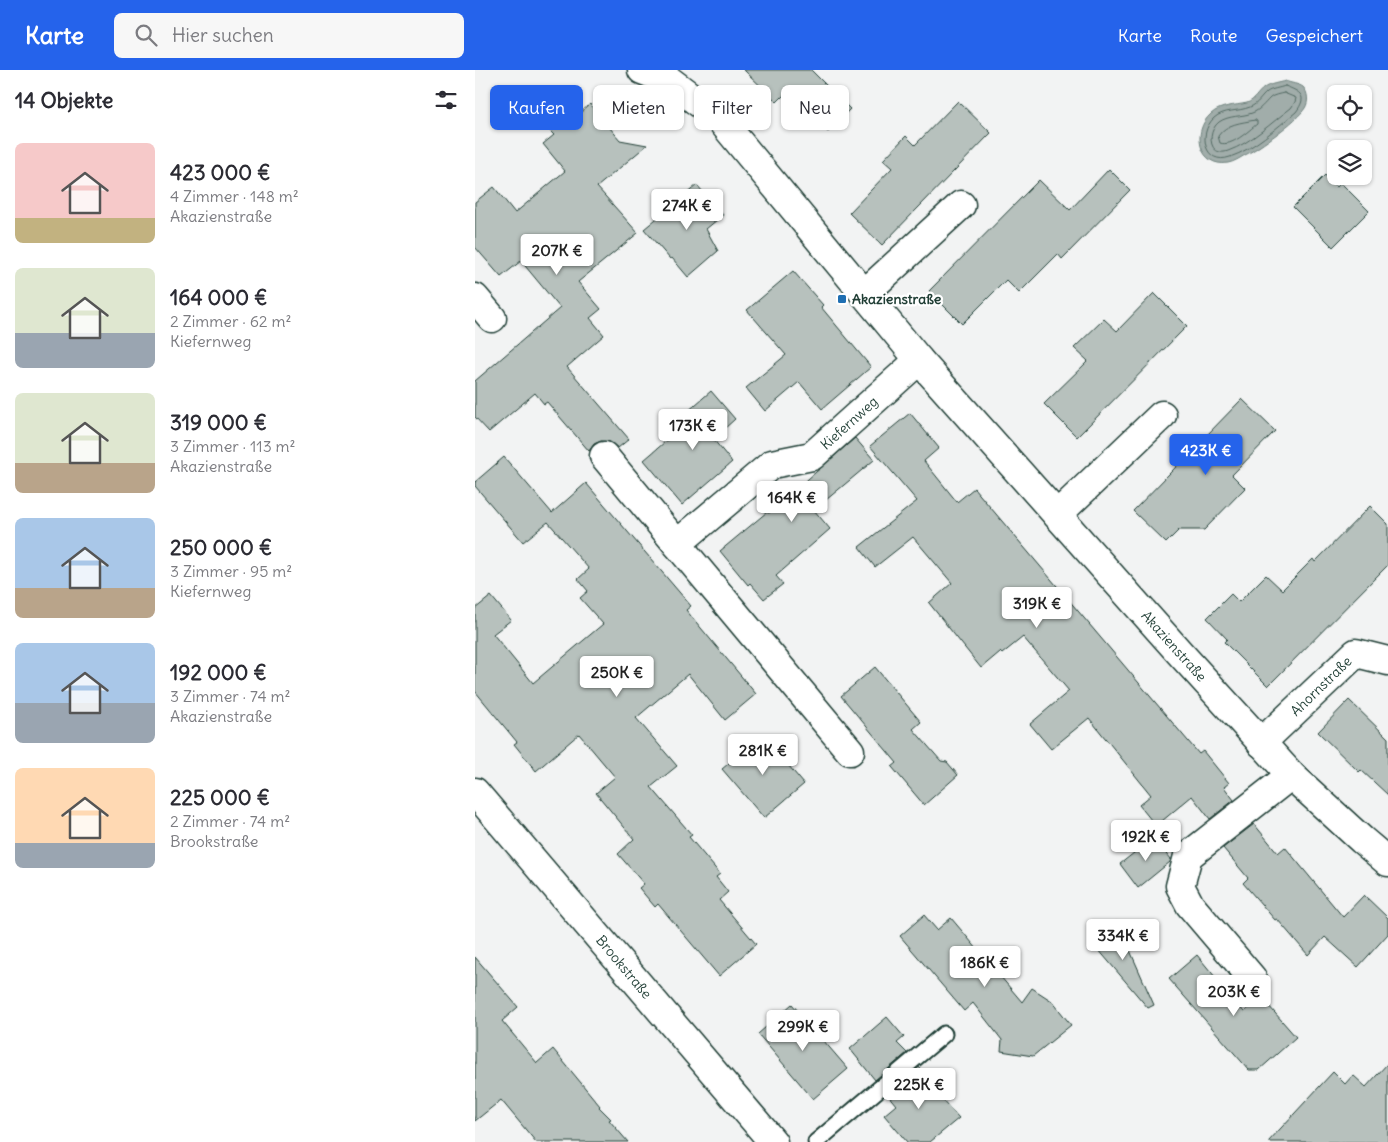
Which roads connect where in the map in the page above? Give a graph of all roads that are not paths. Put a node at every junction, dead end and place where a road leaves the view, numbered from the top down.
1 (642, 70) edge
2 (961, 205) dead end
3 (865, 293) junction
4 (919, 360) junction
5 (1162, 415) dead end
6 (604, 456) dead end
7 (1057, 515) junction
8 (677, 544) junction
9 (1388, 661) edge
10 (1261, 742) junction
11 (850, 750) dead end
12 (1291, 775) junction
13 (475, 792) edge
14 (1388, 862) edge
15 (1252, 978) dead end
16 (944, 1034) dead end
17 (773, 1142) edge
18 (816, 1142) edge

1 - 3 street, Akazienstraße
2 - 3 street
3 - 4 street, Akazienstraße
4 - 7 street, Akazienstraße
4 - 8 street, Kiefernweg
5 - 7 street
6 - 8 street
7 - 10 street, Akazienstraße
8 - 11 street
9 - 10 street, Ahornstraße
10 - 12 street, Akazienstraße
12 - 14 street, Akazienstraße
12 - 15 street
13 - 17 street, Brookstraße
16 - 18 lane

